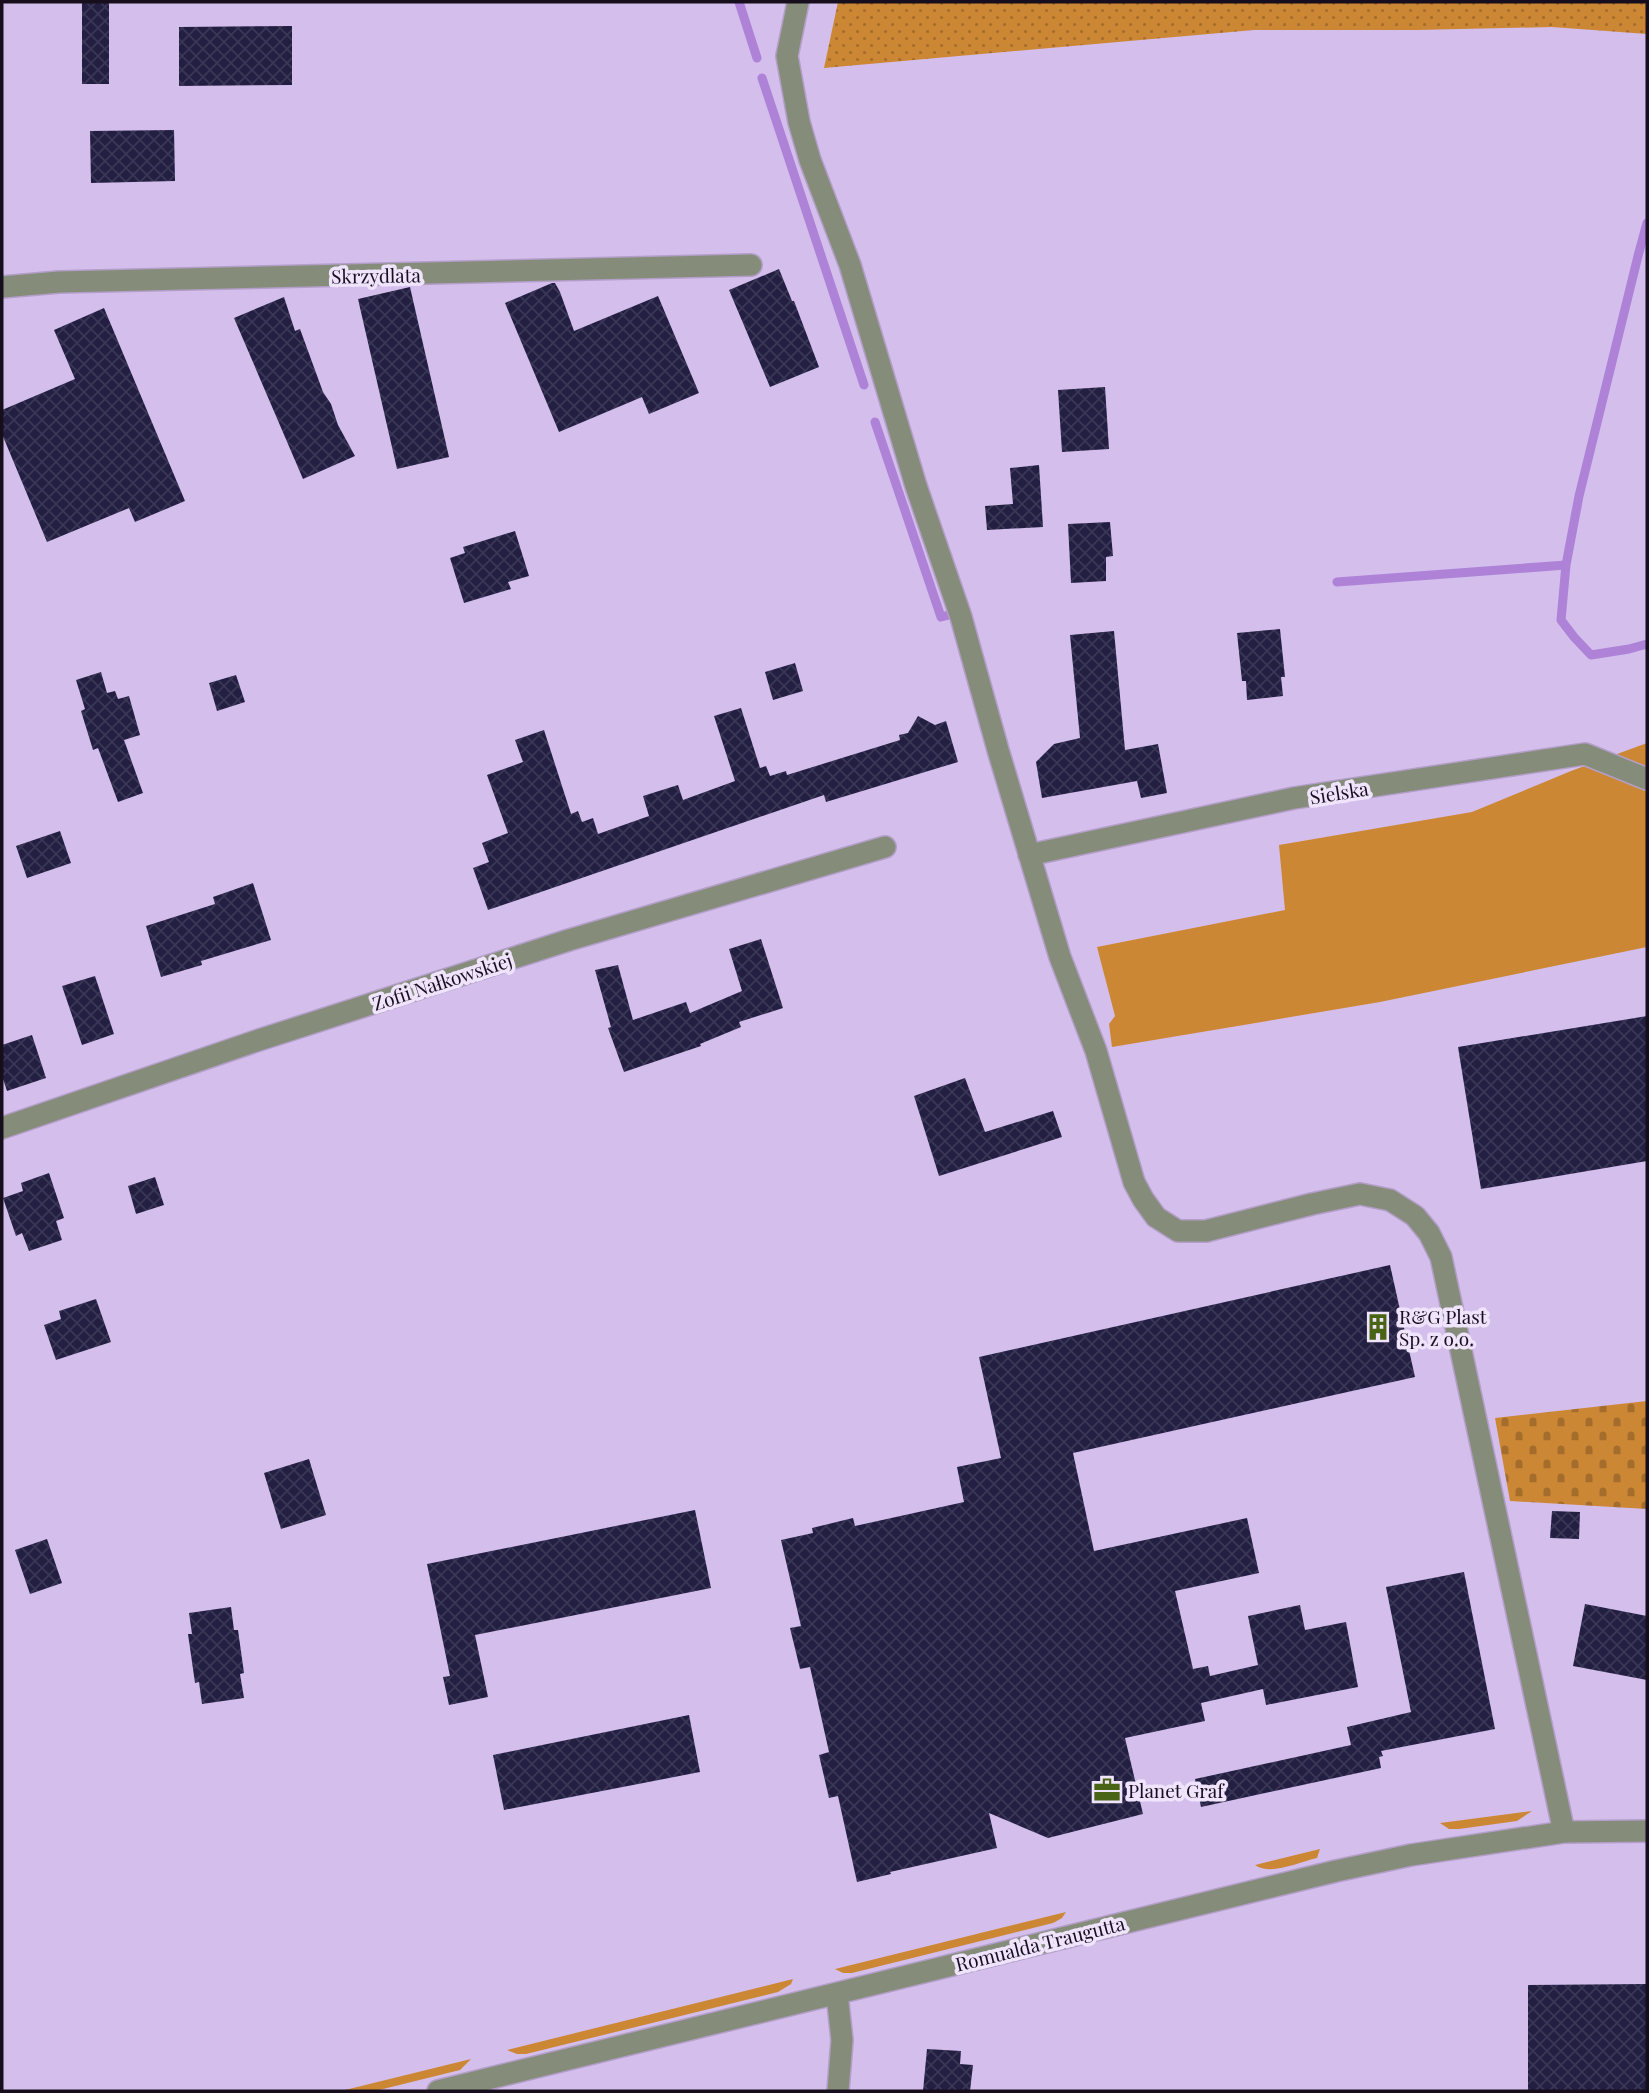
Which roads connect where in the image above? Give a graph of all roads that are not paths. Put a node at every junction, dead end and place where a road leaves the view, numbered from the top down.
1 (798, 2) edge
2 (751, 265) dead end
3 (2, 286) edge
4 (1647, 779) edge
5 (886, 847) dead end
6 (1029, 855) junction
7 (2, 1128) edge
8 (1647, 1831) edge
9 (1564, 1832) junction
10 (837, 1994) junction
11 (439, 2091) edge
12 (838, 2091) edge

1 - 6 street
2 - 3 street, Skrzydlata
4 - 6 street, Sielska
5 - 7 street, Zofii Nałkowskiej
6 - 9 street
8 - 9 street, Romualda Traugutta
9 - 10 street, Romualda Traugutta
10 - 11 street, Romualda Traugutta
10 - 12 street

